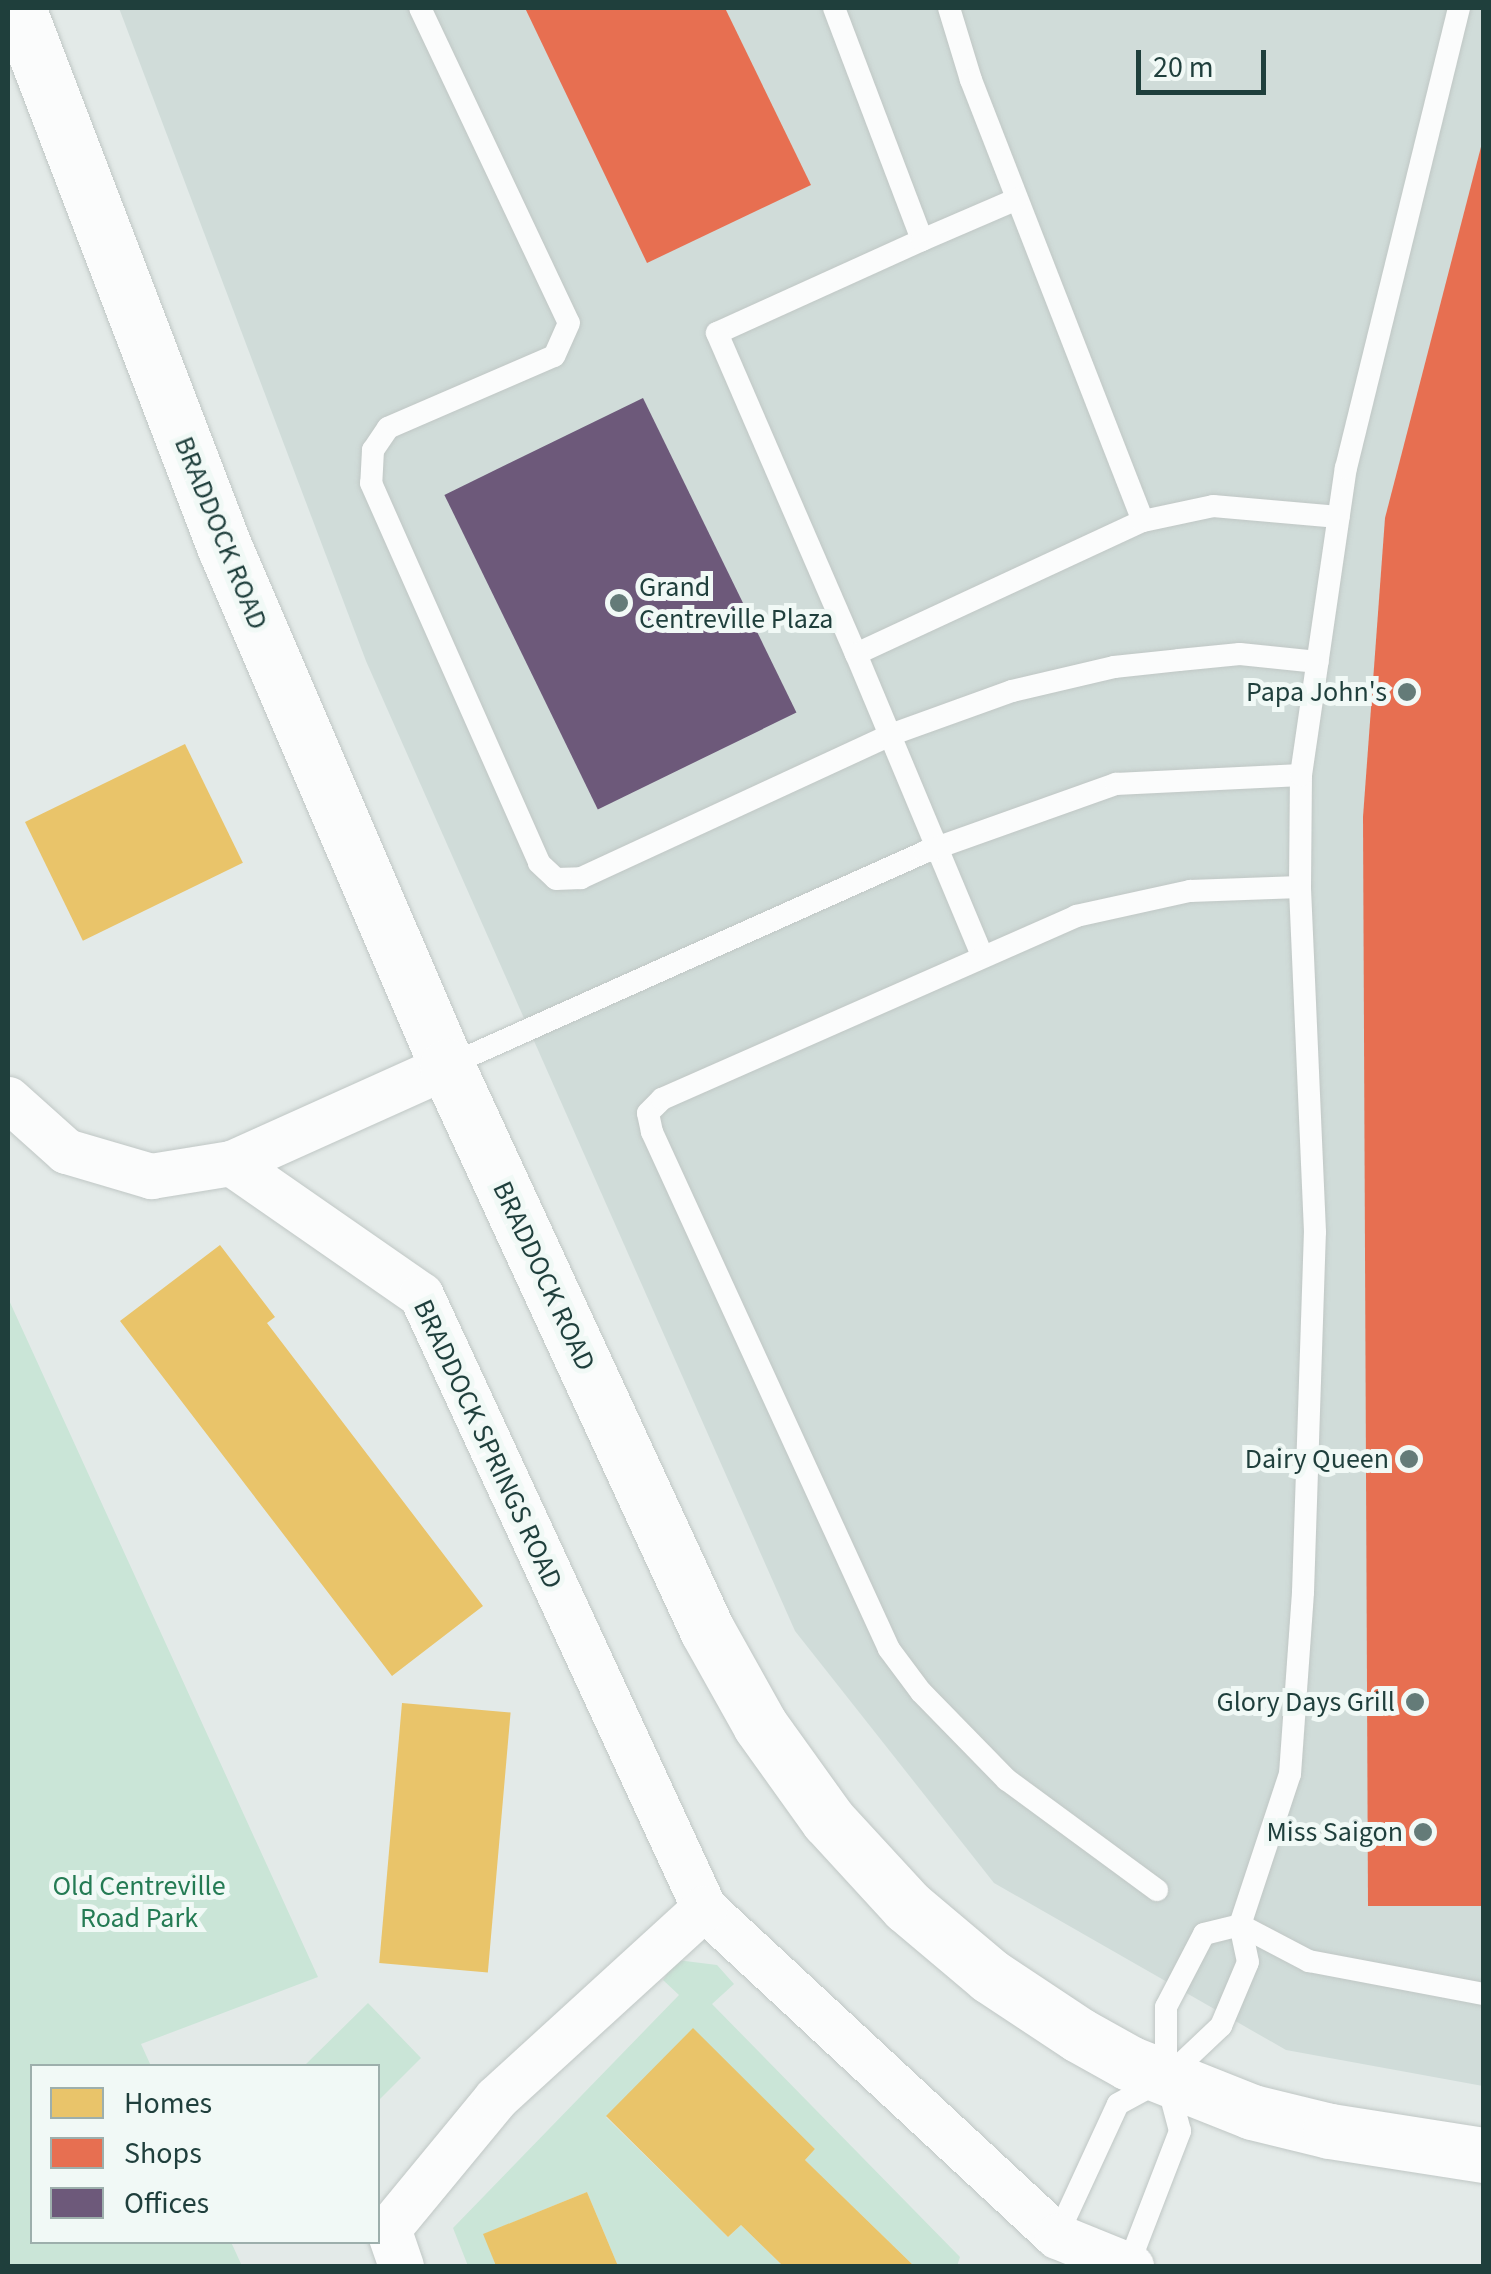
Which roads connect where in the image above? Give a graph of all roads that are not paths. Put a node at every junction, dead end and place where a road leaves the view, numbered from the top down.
1 (18, 8) edge
2 (420, 8) edge
3 (834, 8) edge
4 (949, 8) edge
5 (1459, 8) edge
6 (1018, 199) junction
7 (922, 240) junction
8 (1339, 517) junction
9 (1142, 521) junction
10 (856, 654) junction
11 (1318, 662) junction
12 (890, 735) junction
13 (1301, 776) junction
14 (938, 848) junction
15 (1300, 886) junction
16 (982, 956) junction
17 (447, 1066) junction
18 (8, 1100) edge
19 (231, 1163) junction
20 (1157, 1890) dead end
21 (704, 1908) junction
22 (1240, 1925) junction
23 (1484, 1994) edge
24 (1166, 2078) junction
25 (1484, 2156) edge
26 (1047, 2252) edge
27 (400, 2266) edge
28 (1129, 2266) edge

1 - 17 street, BRADDOCK ROAD
2 - 12 lane
3 - 7 lane
4 - 6 lane
5 - 8 lane
6 - 7 lane
6 - 9 lane
7 - 10 lane
8 - 9 lane
8 - 11 lane
9 - 10 lane
10 - 12 lane
11 - 12 lane
11 - 13 lane
12 - 14 lane
13 - 14 lane
13 - 15 lane
14 - 16 lane
14 - 17 lane
15 - 16 lane
15 - 22 lane
16 - 20 lane
17 - 19 street
17 - 24 street, BRADDOCK ROAD
18 - 19 street
19 - 21 street, BRADDOCK SPRINGS ROAD
21 - 26 street, BRADDOCK SPRINGS ROAD
21 - 27 street
22 - 23 lane
22 - 24 lane
22 - 24 lane
24 - 25 street, BRADDOCK ROAD
24 - 26 lane
24 - 28 lane
26 - 28 street, BRADDOCK SPRINGS ROAD

